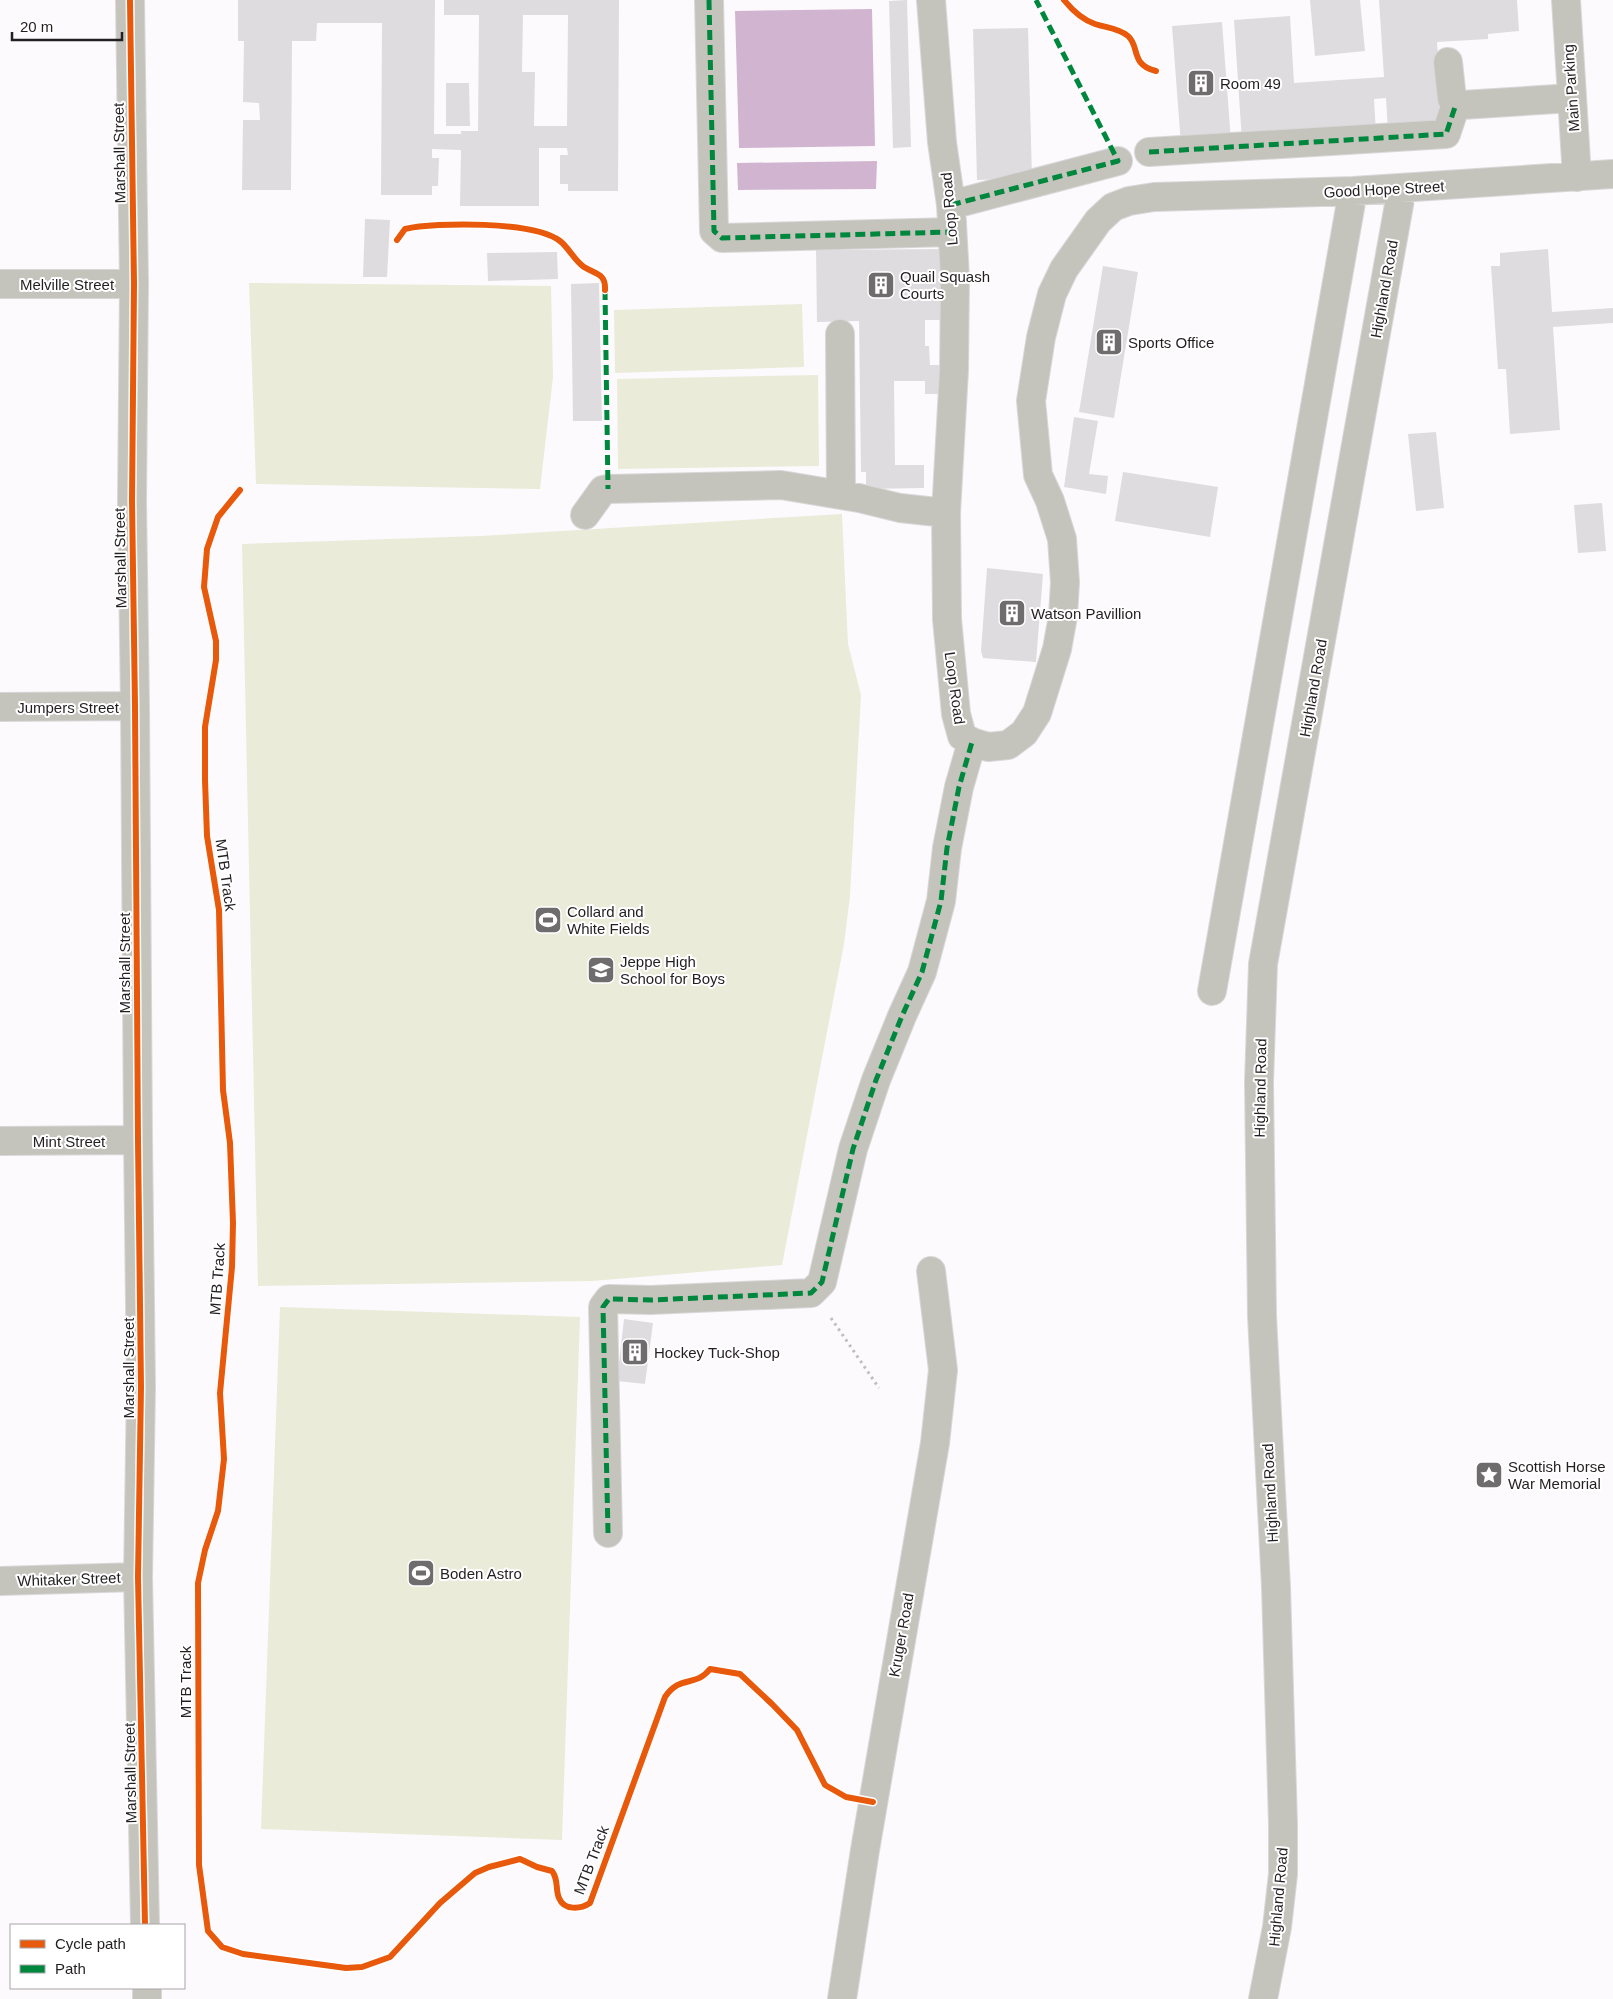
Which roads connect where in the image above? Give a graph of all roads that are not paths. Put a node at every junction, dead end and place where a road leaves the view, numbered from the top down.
1 (130, 0) edge
2 (709, 0) edge
3 (931, 0) edge
4 (1566, 0) edge
5 (1448, 62) dead end
6 (1572, 98) junction
7 (1456, 104) junction
8 (1149, 152) dead end
9 (1118, 161) dead end
10 (1613, 174) edge
11 (1577, 177) junction
12 (1402, 188) junction
13 (1352, 192) junction
14 (1154, 196) joint
15 (951, 206) junction
16 (952, 232) junction
17 (0, 284) edge
18 (134, 284) junction
19 (840, 334) dead end
20 (841, 495) junction
21 (946, 512) junction
22 (585, 516) dead end
23 (136, 706) junction
24 (0, 708) edge
25 (972, 742) junction
26 (1212, 991) dead end
27 (138, 1140) junction
28 (0, 1141) edge
29 (931, 1270) dead end
30 (608, 1533) dead end
31 (138, 1577) junction
32 (0, 1581) edge
33 (145, 1924) edge
34 (842, 1999) edge
35 (1264, 1999) edge

1 - 18 street, Marshall Street
2 - 16 street
3 - 15 street, Loop Road
4 - 6 street, Main Parking
5 - 7 street
6 - 7 street
6 - 11 street, Main Parking
7 - 8 street
9 - 15 street
10 - 11 street, Good Hope Street
11 - 12 street, Good Hope Street
12 - 13 street, Good Hope Street
12 - 35 street, Highland Road
13 - 14 street, Good Hope Street
13 - 26 street
14 - 25 street, Loop Road
15 - 16 street, Loop Road
16 - 21 street, Loop Road
17 - 18 street, Melville Street
18 - 23 street, Marshall Street
19 - 20 street
20 - 21 street
20 - 22 street
21 - 25 street, Loop Road
23 - 24 street, Jumpers Street
23 - 27 street, Marshall Street
25 - 30 street
27 - 28 street, Mint Street
27 - 31 street, Marshall Street
29 - 34 street, Kruger Road
31 - 32 street, Whitaker Street
31 - 33 street, Marshall Street

